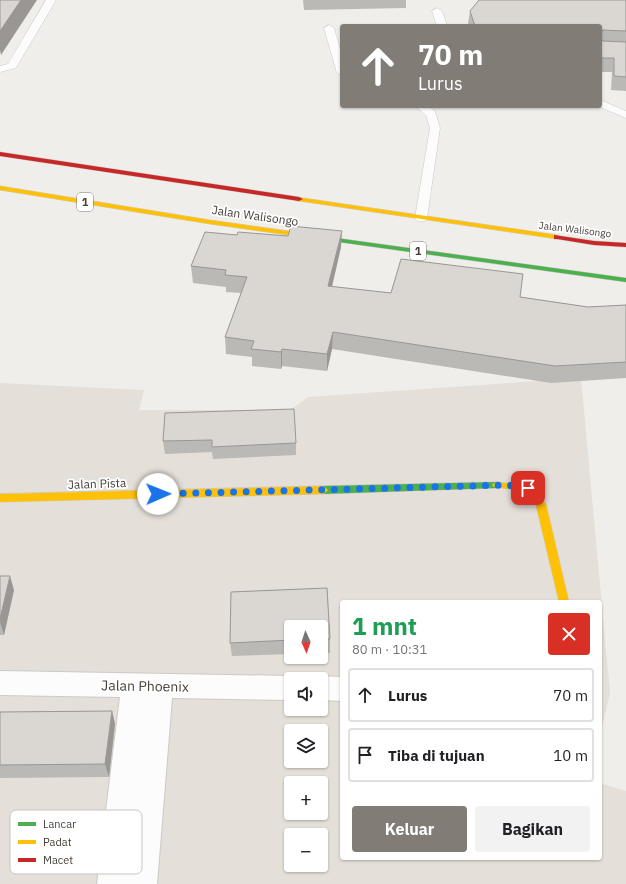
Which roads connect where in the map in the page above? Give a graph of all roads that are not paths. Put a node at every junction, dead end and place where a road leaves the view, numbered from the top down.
1 (51, 0) edge
2 (438, 11) dead end
3 (441, 24) edge
4 (329, 28) dead end
5 (340, 66) edge
6 (0, 70) edge
7 (602, 104) edge
8 (423, 108) edge
9 (626, 115) edge
10 (0, 154) edge
11 (0, 188) edge
12 (421, 218) junction
13 (626, 245) edge
14 (626, 280) edge
15 (0, 498) edge
16 (564, 600) edge
17 (0, 683) edge
18 (148, 686) junction
19 (284, 688) edge
20 (328, 688) edge
21 (340, 689) edge
22 (125, 810) edge
23 (114, 874) edge
24 (112, 884) edge
25 (142, 884) edge

1 - 6 lane
2 - 3 lane
4 - 5 lane
7 - 9 lane
8 - 12 lane
10 - 12 main road, Jalan Walisongo
11 - 14 main road, Jalan Walisongo / 1
12 - 13 main road, Jalan Walisongo
15 - 16 main road, Jalan Pista
17 - 18 street, Jalan Phoenix
18 - 19 street, Jalan Phoenix
18 - 22 street
18 - 25 street
20 - 21 street
23 - 24 street

